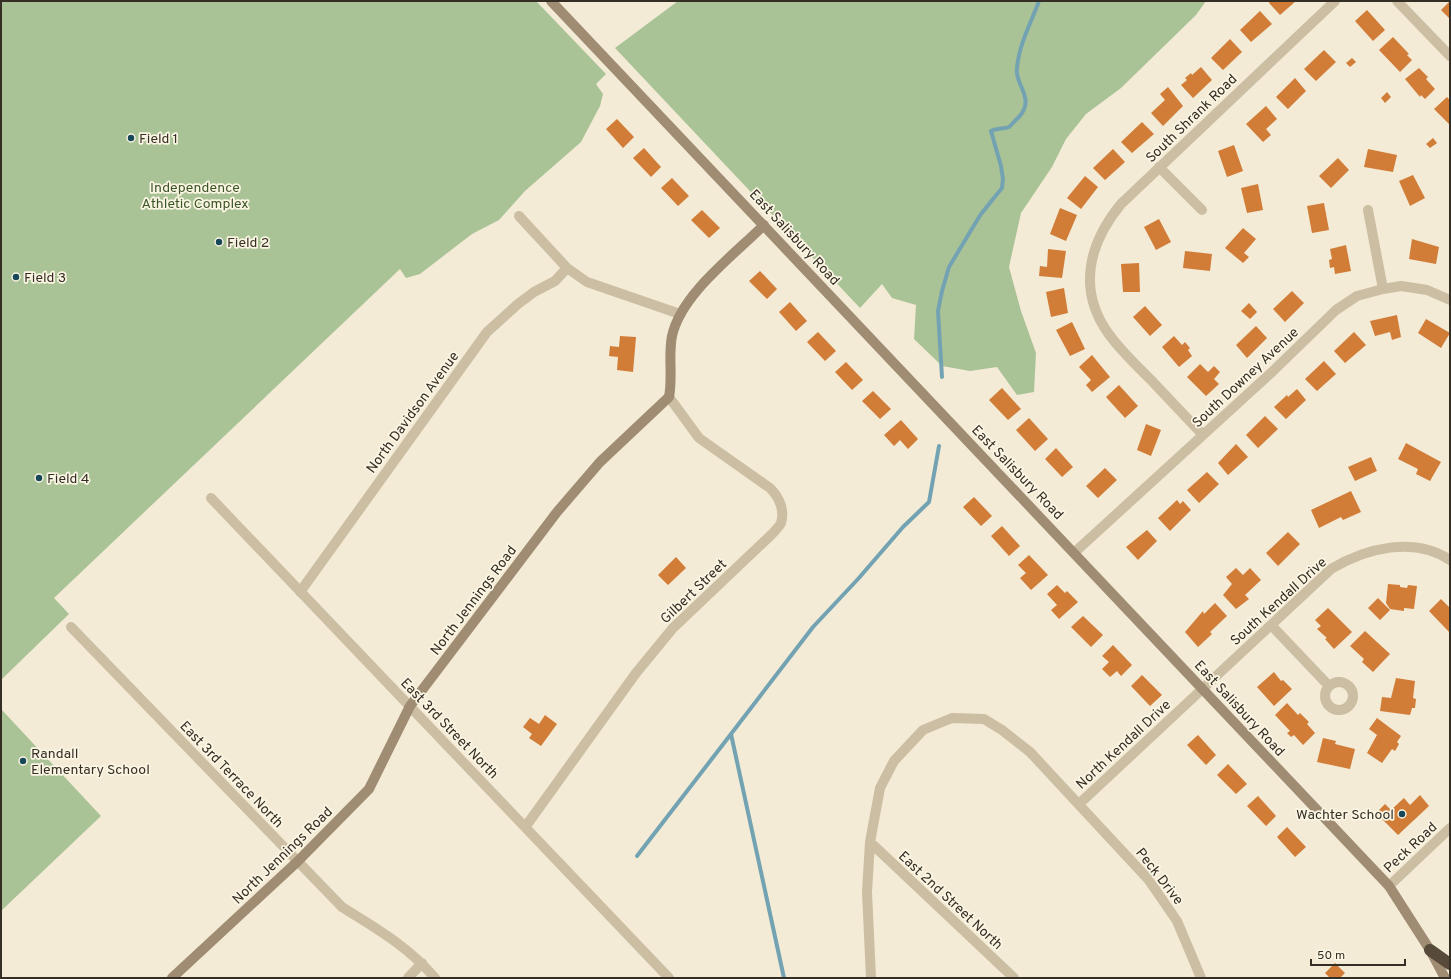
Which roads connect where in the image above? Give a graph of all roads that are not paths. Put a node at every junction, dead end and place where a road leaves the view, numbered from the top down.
1 (551, 1) edge
2 (1335, 1) edge
3 (1397, 1) edge
4 (1450, 56) edge
5 (1159, 166) junction
6 (1202, 210) dead end
7 (1368, 210) dead end
8 (519, 216) dead end
9 (764, 225) junction
10 (567, 268) junction
11 (1383, 289) junction
12 (1450, 300) edge
13 (680, 314) junction
14 (669, 397) junction
15 (1203, 435) junction
16 (211, 498) dead end
17 (1075, 552) junction
18 (1450, 560) edge
19 (300, 592) junction
20 (1271, 625) junction
21 (71, 627) dead end
22 (1329, 686) dead end
23 (1203, 689) junction
24 (410, 706) junction
25 (1079, 804) junction
26 (526, 826) junction
27 (1450, 828) edge
28 (870, 842) junction
29 (297, 862) junction
30 (1389, 886) junction
31 (1430, 950) junction
32 (422, 963) junction
33 (1450, 964) edge
34 (172, 978) edge
35 (408, 978) edge
36 (435, 978) edge
37 (669, 978) edge
38 (871, 978) edge
39 (1014, 978) edge
40 (1201, 978) edge
41 (1445, 978) edge

1 - 9 street, East Salisbury Road
2 - 5 street, South Shrank Road
3 - 4 street
5 - 6 street
5 - 15 street, South Shrank Road
7 - 11 street
8 - 10 street
9 - 13 street
9 - 17 street, East Salisbury Road
10 - 13 street
10 - 19 street, North Davidson Avenue
11 - 12 street, South Downey Avenue
11 - 15 street, South Downey Avenue
13 - 14 street
14 - 24 street, North Jennings Road
14 - 26 street, Gilbert Street
15 - 17 street, South Downey Avenue
16 - 19 street, East 3rd Street North
17 - 23 street, East Salisbury Road
18 - 20 street, South Kendall Drive
19 - 24 street, East 3rd Street North
20 - 22 street
20 - 23 street, South Kendall Drive
21 - 29 street, East 3rd Terrace North
23 - 25 street, North Kendall Drive
23 - 30 street, East Salisbury Road
24 - 26 street, East 3rd Street North
24 - 29 street, North Jennings Road
25 - 28 street, North Kendall Drive
25 - 40 street, Peck Drive
26 - 37 street, East 3rd Street North
27 - 30 street, Peck Road
28 - 38 street, North Kendall Drive
28 - 39 street, East 2nd Street North
29 - 32 street, East 3rd Terrace North
29 - 34 street, North Jennings Road
30 - 31 street, East Salisbury Road
31 - 33 highway
31 - 41 street, East Salisbury Road
32 - 35 street
32 - 36 street, East 3rd Terrace North

